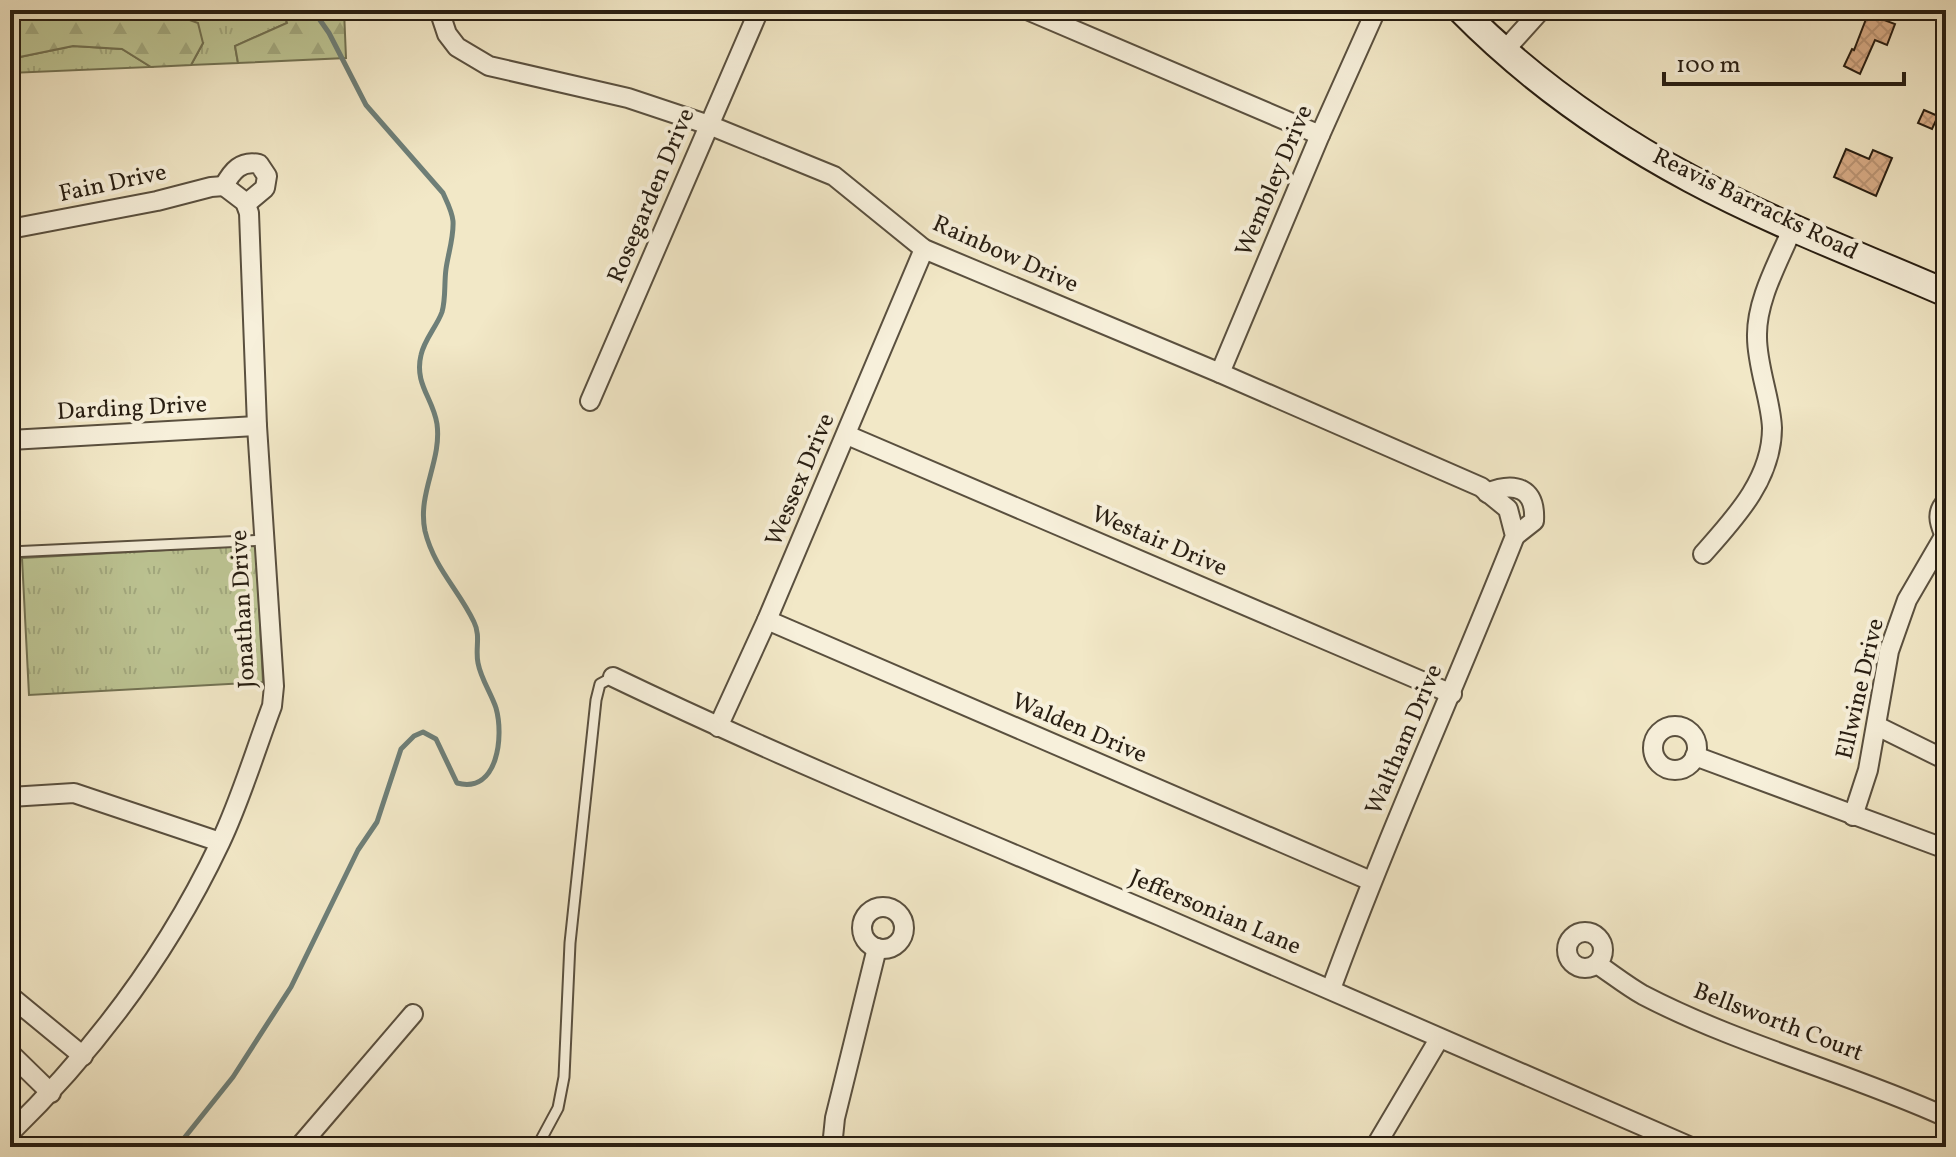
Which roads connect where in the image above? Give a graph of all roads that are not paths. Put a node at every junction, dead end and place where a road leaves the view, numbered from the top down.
1 (439, 10) edge
2 (759, 10) edge
3 (1027, 10) edge
4 (1376, 10) edge
5 (1461, 10) edge
6 (1541, 10) edge
7 (1504, 51) junction
8 (709, 125) junction
9 (1320, 135) junction
10 (224, 186) junction
11 (246, 204) junction
12 (1793, 227) junction
13 (10, 229) edge
14 (924, 249) junction
15 (1946, 293) edge
16 (1220, 373) junction
17 (590, 401) dead end
18 (257, 426) junction
19 (847, 435) junction
20 (10, 440) edge
21 (1487, 493) junction
22 (1946, 502) edge
23 (1945, 533) edge
24 (1515, 536) junction
25 (265, 540) junction
26 (10, 552) edge
27 (1703, 554) dead end
28 (767, 620) junction
29 (613, 677) joint
30 (1452, 694) junction
31 (1877, 726) junction
32 (718, 727) junction
33 (1695, 756) dead end
34 (1946, 760) edge
35 (10, 797) edge
36 (1853, 816) junction
37 (220, 842) junction
38 (1946, 849) edge
39 (1371, 881) junction
40 (877, 948) dead end
41 (1597, 964) dead end
42 (1331, 989) junction
43 (10, 996) edge
44 (413, 1014) dead end
45 (1439, 1039) junction
46 (10, 1053) edge
47 (83, 1056) junction
48 (51, 1093) junction
49 (1946, 1117) edge
50 (10, 1133) edge
51 (299, 1147) edge
52 (537, 1147) edge
53 (832, 1147) edge
54 (1375, 1147) edge
55 (1691, 1147) edge

1 - 8 street, Rainbow Drive
2 - 8 street, Rosegarden Drive
3 - 9 street
4 - 9 street, Wembley Drive
5 - 7 main road, Reavis Barracks Road
6 - 7 street
7 - 12 main road, Reavis Barracks Road
8 - 14 street, Rainbow Drive
8 - 17 street, Rosegarden Drive
9 - 16 street, Wembley Drive
10 - 11 street
10 - 11 street
10 - 13 street, Fain Drive
11 - 18 street, Jonathan Drive
12 - 15 main road, Reavis Barracks Road
12 - 27 street
14 - 16 street, Rainbow Drive
14 - 19 street, Wessex Drive
16 - 21 street, Rainbow Drive
18 - 20 street, Darding Drive
18 - 25 street, Jonathan Drive
19 - 28 street, Wessex Drive
19 - 30 street, Westair Drive
21 - 24 street, Rainbow Drive
21 - 24 street, Rainbow Drive
22 - 23 street, Ellwine Drive
23 - 31 street, Ellwine Drive
24 - 30 street, Waltham Drive
25 - 26 lane
25 - 37 street, Jonathan Drive
28 - 32 street, Wessex Drive
28 - 39 street, Walden Drive
29 - 32 street, Jeffersonian Lane
29 - 52 lane
30 - 39 street, Waltham Drive
31 - 34 street
31 - 36 street, Ellwine Drive
32 - 42 street, Jeffersonian Lane
33 - 36 street
35 - 37 street
36 - 38 street
37 - 47 street, Jonathan Drive
39 - 42 street, Waltham Drive
40 - 53 street
41 - 49 street, Bellsworth Court
42 - 45 street, Jeffersonian Lane
43 - 47 street
44 - 51 street
45 - 54 street
45 - 55 street, Jeffersonian Lane
46 - 48 street
47 - 48 street, Jonathan Drive
48 - 50 street, Jonathan Drive

